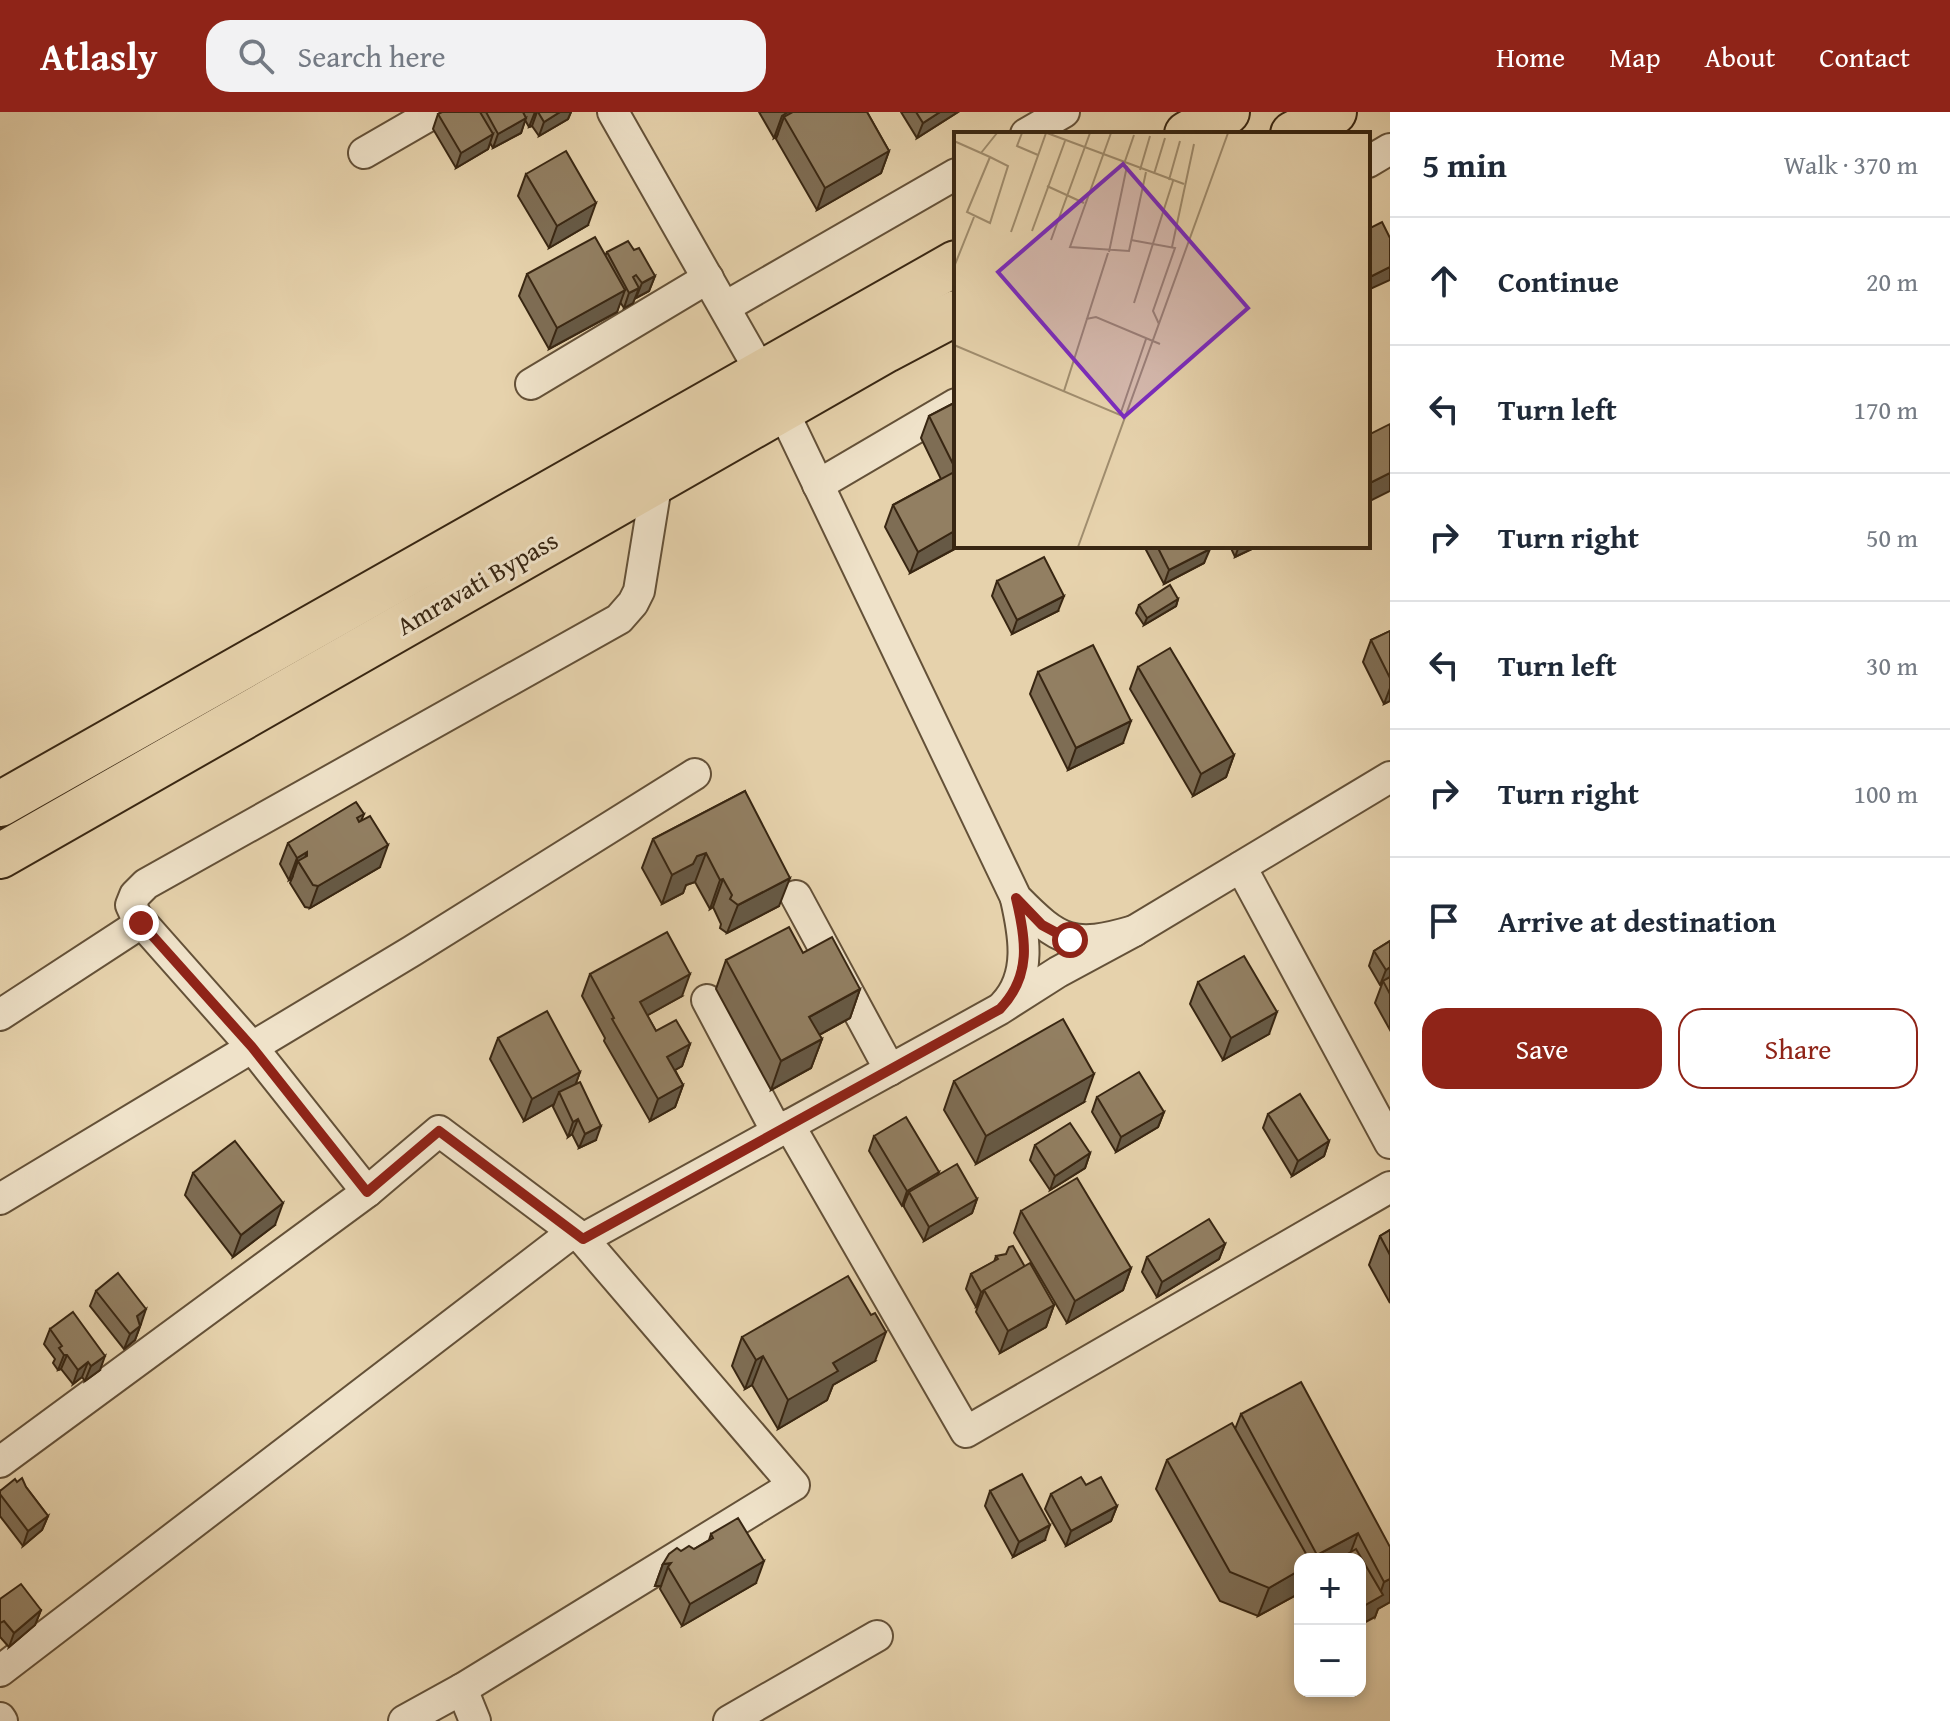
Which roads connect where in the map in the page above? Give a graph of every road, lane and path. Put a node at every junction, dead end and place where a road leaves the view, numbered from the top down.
1 (435, 112) edge
2 (613, 112) edge
3 (1064, 112) edge
4 (1227, 112) edge
5 (1334, 112) edge
6 (1029, 132) edge
7 (1191, 132) edge
8 (1297, 132) edge
9 (1390, 149) edge
10 (364, 153) dead end
11 (1370, 161) edge
12 (954, 175) edge
13 (954, 264) edge
14 (708, 278) junction
15 (725, 307) junction
16 (954, 314) edge
17 (531, 384) dead end
18 (772, 390) junction
19 (954, 405) edge
20 (657, 480) junction
21 (818, 485) junction
22 (695, 774) dead end
23 (1390, 777) edge
24 (0, 804) edge
25 (0, 856) edge
26 (1241, 867) junction
27 (796, 896) dead end
28 (1016, 898) junction
29 (141, 923) junction
30 (1134, 931) junction
31 (707, 1000) dead end
32 (1000, 1009) junction
33 (0, 1015) edge
34 (252, 1047) junction
35 (890, 1070) junction
36 (783, 1129) junction
37 (1390, 1143) edge
38 (1390, 1187) edge
39 (367, 1192) junction
40 (0, 1199) edge
41 (578, 1236) junction
42 (0, 1462) edge
43 (877, 1636) dead end
44 (0, 1671) edge
45 (462, 1689) junction
46 (404, 1721) edge
47 (475, 1721) edge
48 (729, 1721) edge

1 - 10 street
2 - 14 street
3 - 6 street
4 - 7 highway
5 - 8 highway
9 - 11 street
12 - 15 street
13 - 18 highway, Amravati Bypass
14 - 15 street
14 - 17 street
15 - 18 street
16 - 18 highway, Amravati Bypass
18 - 20 highway, Amravati Bypass
18 - 21 street
18 - 24 highway, Amravati Bypass
19 - 21 street
20 - 25 highway, Amravati Bypass
20 - 29 street
21 - 28 street
22 - 34 street
23 - 26 street
26 - 30 street
26 - 37 street
27 - 35 street
28 - 30 street
28 - 32 street
29 - 33 street
29 - 34 street
30 - 32 street
31 - 36 street
32 - 35 street
34 - 39 street
34 - 40 street
35 - 36 street
36 - 38 street
36 - 41 street
39 - 41 street
39 - 42 street
41 - 44 street
41 - 45 street
43 - 48 street
45 - 46 street
45 - 47 street

